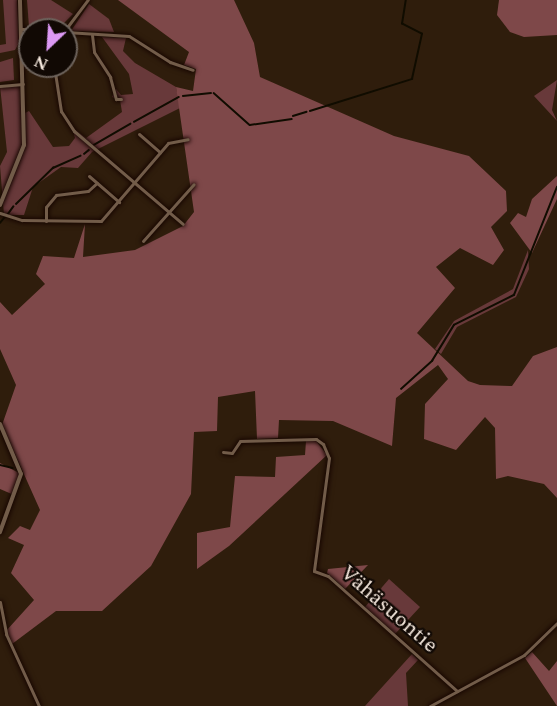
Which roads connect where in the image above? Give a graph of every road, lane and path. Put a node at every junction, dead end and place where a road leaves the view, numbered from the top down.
1 (20, 0) edge
2 (88, 0) edge
3 (21, 18) edge
4 (75, 18) edge
5 (78, 33) edge
6 (92, 35) junction
7 (193, 70) dead end
8 (23, 78) edge
9 (56, 78) edge
10 (23, 84) junction
11 (0, 86) edge
12 (122, 99) dead end
13 (139, 134) dead end
14 (188, 139) dead end
15 (160, 152) junction
16 (88, 177) dead end
17 (97, 183) junction
18 (134, 183) junction
19 (194, 184) dead end
20 (119, 202) junction
21 (0, 205) edge
22 (167, 211) junction
23 (0, 213) edge
24 (46, 221) junction
25 (183, 224) dead end
26 (142, 241) dead end
27 (0, 424) edge
28 (223, 452) dead end
29 (0, 532) edge
30 (0, 602) edge
31 (557, 623) edge
32 (457, 691) junction
33 (39, 706) edge
34 (430, 706) edge

1 - 3 street
2 - 4 street
5 - 6 street
6 - 7 street
6 - 12 street
8 - 10 street
9 - 18 street
10 - 11 street
10 - 21 street
13 - 15 street
14 - 15 street
15 - 18 street
16 - 17 street
17 - 20 street
17 - 24 street
18 - 20 street
18 - 22 street
19 - 22 street
20 - 24 street
22 - 25 street
22 - 26 street
23 - 24 street
27 - 29 street
28 - 32 street, Vähäsuontie
30 - 33 street
31 - 32 street
32 - 34 street

